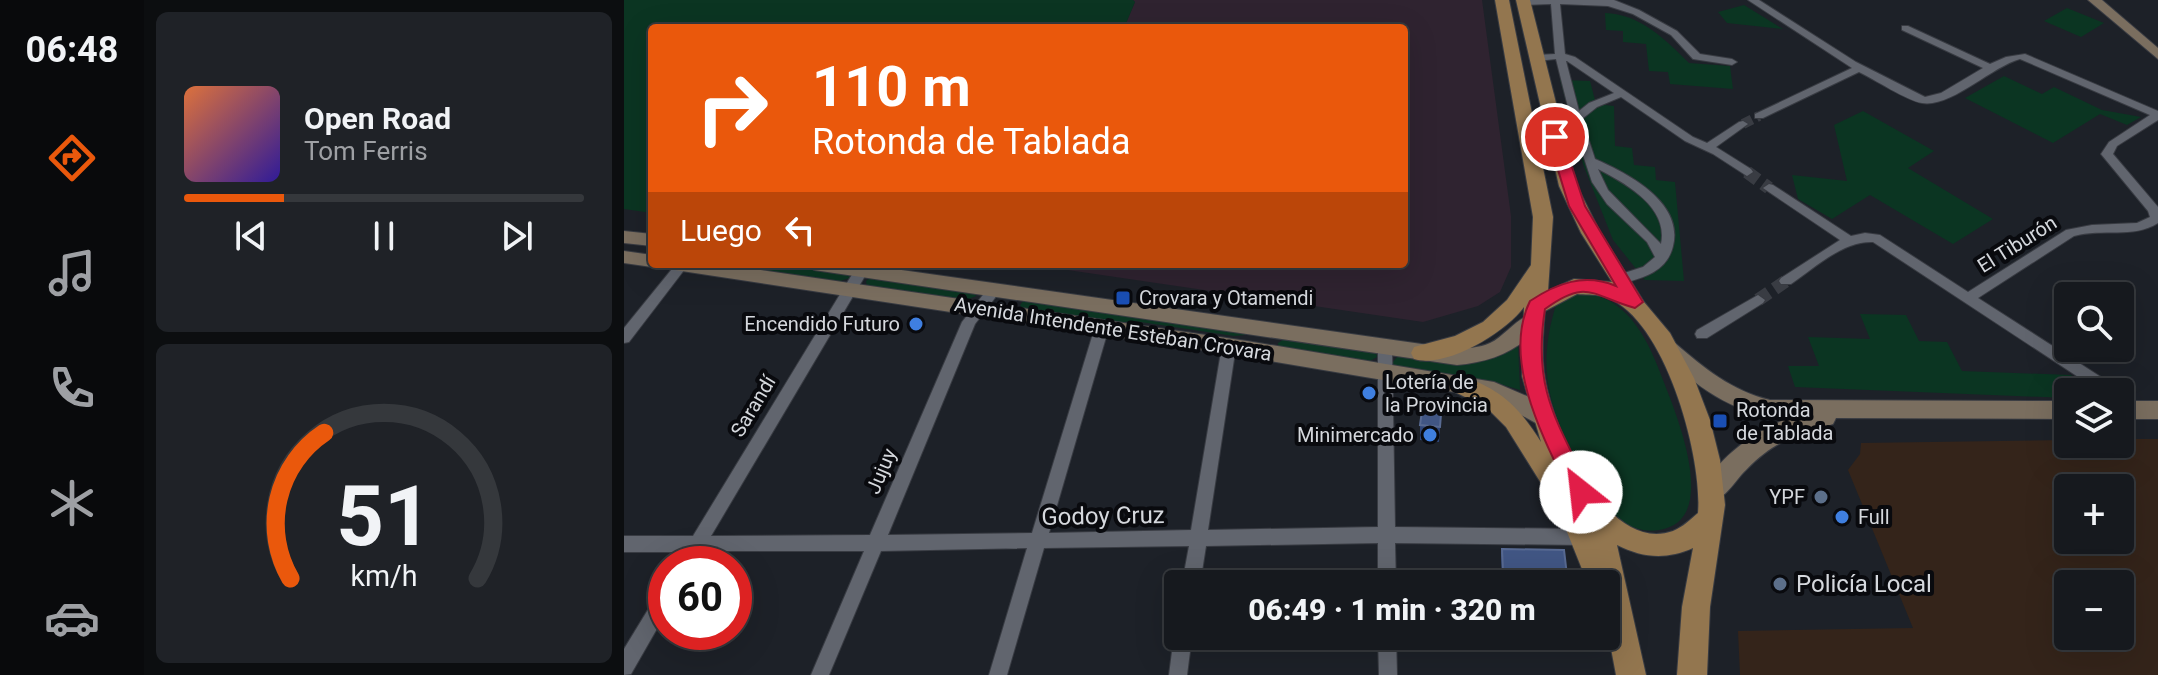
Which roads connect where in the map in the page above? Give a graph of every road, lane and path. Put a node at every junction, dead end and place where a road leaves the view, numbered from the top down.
1 (1502, 0) edge
2 (1567, 0) edge
3 (1753, 0) edge
4 (2094, 0) edge
5 (2105, 0) edge
6 (1524, 1) edge
7 (1555, 1) edge
8 (1609, 2) edge
9 (1905, 28) dead end
10 (2158, 45) edge
11 (2158, 55) edge
12 (1562, 56) junction
13 (1537, 58) junction
14 (1732, 62) dead end
15 (1859, 68) junction
16 (1990, 68) junction
17 (1620, 94) junction
18 (2158, 115) edge
19 (1759, 116) tunnel mouth
20 (1576, 119) junction
21 (1743, 124) tunnel mouth
22 (1707, 148) junction
23 (1591, 161) junction
24 (1747, 172) tunnel mouth
25 (1769, 188) tunnel mouth
26 (624, 237) edge
27 (648, 240) edge
28 (1848, 240) junction
29 (624, 257) edge
30 (1662, 257) junction
31 (648, 260) edge
32 (680, 268) edge
33 (703, 268) edge
34 (841, 268) edge
35 (861, 271) junction
36 (1620, 279) junction
37 (1786, 281) tunnel mouth
38 (848, 289) junction
39 (994, 290) junction
40 (1970, 297) junction
41 (1758, 300) tunnel mouth
42 (1635, 302) junction
43 (1532, 304) junction
44 (977, 308) junction
45 (1102, 327) junction
46 (1702, 334) dead end
47 (624, 338) edge
48 (1229, 346) junction
49 (1385, 347) junction
50 (1668, 348) junction
51 (1422, 353) junction
52 (1386, 373) junction
53 (2092, 378) edge
54 (1459, 384) junction
55 (2134, 407) edge
56 (2054, 410) edge
57 (2158, 410) edge
58 (1874, 411) junction
59 (1543, 418) junction
60 (1711, 506) junction
61 (1591, 510) junction
62 (1387, 535) junction
63 (1583, 537) junction
64 (1198, 538) junction
65 (1036, 541) junction
66 (697, 543) junction
67 (874, 543) junction
68 (624, 544) edge
69 (695, 546) edge
70 (1193, 570) edge
71 (1387, 570) edge
72 (1596, 570) edge
73 (1609, 570) edge
74 (648, 626) edge
75 (1620, 630) edge
76 (1181, 650) edge
77 (1387, 650) edge
78 (624, 667) edge
79 (820, 675) edge
80 (998, 675) edge
81 (1178, 675) edge
82 (1388, 675) edge
83 (1631, 675) edge
84 (1692, 675) edge

1 - 43 main road
2 - 7 street
2 - 8 street
3 - 15 street
4 - 11 main road
5 - 10 main road
6 - 7 street
6 - 13 main road
7 - 12 street
8 - 14 street
9 - 16 street
12 - 13 street
12 - 17 street
12 - 20 street
13 - 36 main road
15 - 16 street
15 - 19 street
16 - 18 street
17 - 20 street
17 - 22 street
18 - 40 street, El Tiburón
20 - 23 street
21 - 22 street
22 - 24 street
23 - 30 street
23 - 30 street
25 - 28 street
26 - 27 main road
28 - 37 street
28 - 40 street
29 - 31 main road
30 - 36 street
32 - 47 street
33 - 38 main road, Avenida Intendente Esteban Crovara
34 - 35 main road, Avenida Intendente Esteban Crovara
35 - 38 street, Sarandí
35 - 39 main road, Avenida Intendente Esteban Crovara
36 - 42 main road
38 - 44 main road, Avenida Intendente Esteban Crovara
38 - 66 street, Sarandí
39 - 44 street, Jujuy
39 - 49 main road, Avenida Intendente Esteban Crovara
40 - 53 street, El Tiburón
41 - 46 street
42 - 43 main road
42 - 50 main road
43 - 51 main road
43 - 51 main road, Avenida Intendente Esteban Crovara
43 - 59 main road
44 - 45 main road, Avenida Intendente Esteban Crovara
44 - 67 street, Jujuy
45 - 48 main road, Avenida Intendente Esteban Crovara
45 - 65 street
48 - 52 main road, Avenida Intendente Esteban Crovara
48 - 64 street
49 - 51 main road, Avenida Intendente Esteban Crovara
49 - 52 street
50 - 58 main road
50 - 60 main road
52 - 54 main road, Avenida Intendente Esteban Crovara
52 - 62 street
54 - 59 main road, Avenida Intendente Esteban Crovara
54 - 63 main road
55 - 57 main road
56 - 58 main road
58 - 60 main road
59 - 61 main road
60 - 61 main road
60 - 84 main road
61 - 73 main road
62 - 63 street, Godoy Cruz
62 - 64 street, Godoy Cruz
62 - 71 street
63 - 72 main road
64 - 65 street, Godoy Cruz
64 - 70 street
65 - 67 street, Godoy Cruz
65 - 80 street
66 - 67 street, Godoy Cruz
66 - 68 street, Godoy Cruz
66 - 69 street, Sarandí
67 - 79 street, Jujuy
74 - 78 street
75 - 83 main road
76 - 81 street
77 - 82 street

